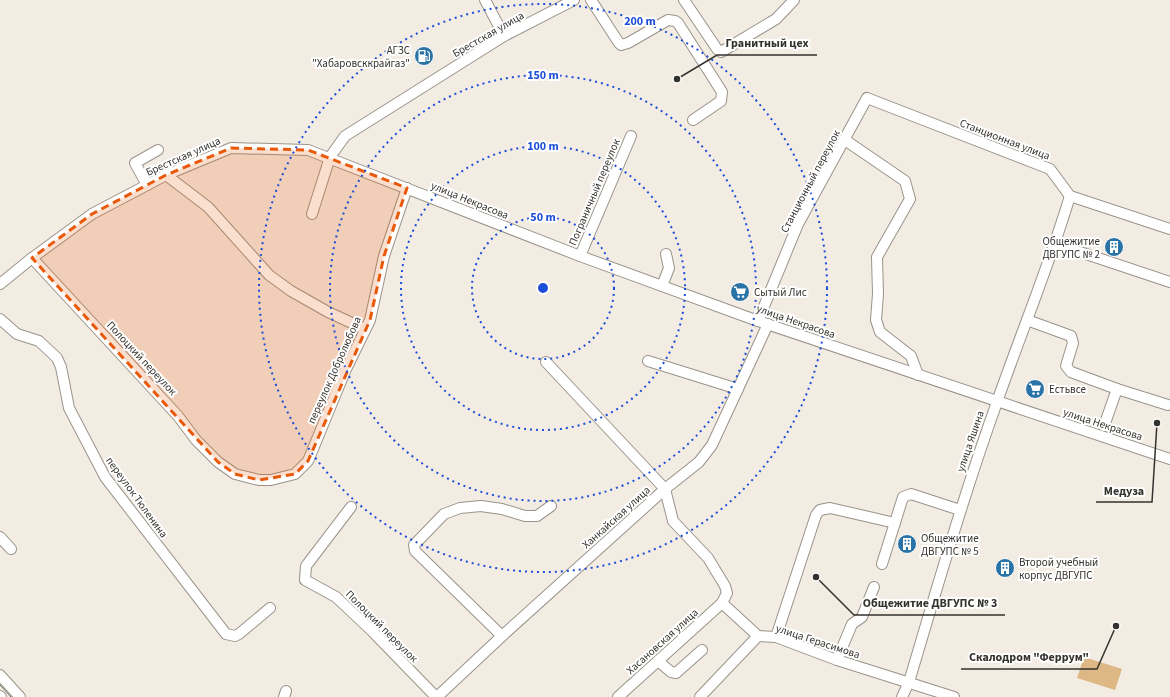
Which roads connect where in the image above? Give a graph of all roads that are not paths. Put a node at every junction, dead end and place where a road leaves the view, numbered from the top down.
1 (484, 0) edge
2 (574, 0) edge
3 (592, 0) edge
4 (684, 0) edge
5 (794, 0) edge
6 (504, 36) junction
7 (867, 98) joint
8 (693, 120) dead end
9 (631, 136) dead end
10 (845, 140) junction
11 (158, 150) dead end
12 (330, 157) junction
13 (166, 175) junction
14 (147, 185) junction
15 (407, 188) junction
16 (1070, 196) junction
17 (312, 214) dead end
18 (1170, 229) edge
19 (1056, 244) junction
20 (666, 254) dead end
21 (580, 256) junction
22 (32, 258) junction
23 (1170, 282) edge
24 (0, 284) edge
25 (662, 286) junction
26 (0, 319) edge
27 (1027, 320) junction
28 (763, 323) junction
29 (365, 329) junction
30 (648, 361) dead end
31 (546, 362) dead end
32 (918, 375) junction
33 (738, 389) junction
34 (1117, 389) junction
35 (997, 402) junction
36 (1168, 405) dead end
37 (1104, 426) dead end
38 (1170, 459) edge
39 (235, 474) joint
40 (665, 489) junction
41 (351, 506) dead end
42 (551, 506) dead end
43 (960, 510) junction
44 (895, 523) junction
45 (0, 536) edge
46 (11, 549) dead end
47 (882, 564) dead end
48 (874, 587) dead end
49 (722, 603) junction
50 (270, 608) dead end
51 (502, 636) junction
52 (758, 636) junction
53 (776, 637) junction
54 (702, 650) dead end
55 (837, 660) junction
56 (658, 661) junction
57 (0, 676) edge
58 (909, 682) junction
59 (20, 697) edge
60 (437, 697) edge
61 (618, 697) edge
62 (700, 697) edge
63 (902, 697) edge
64 (954, 697) edge

1 - 6 street
2 - 6 street, Брестская улица
3 - 8 street
4 - 5 street
6 - 12 street, Брестская улица
7 - 10 street, Станционный переулок
7 - 16 street, Станционная улица
9 - 21 street, Пограничный переулок
10 - 28 street, Станционный переулок
10 - 32 street
11 - 14 street
12 - 13 street, Брестская улица
12 - 15 street, улица Некрасова
12 - 17 street
13 - 14 street, Брестская улица
13 - 29 street
14 - 22 street, Брестская улица
15 - 21 street, улица Некрасова
15 - 29 street, переулок Добролюбова
16 - 18 street
16 - 19 street, улица Яшина
19 - 23 street
19 - 27 street, улица Яшина
20 - 25 street
21 - 25 street, улица Некрасова
22 - 24 street, Брестская улица
22 - 39 street, Полоцкий переулок
25 - 28 street, улица Некрасова
26 - 50 street, переулок Тюленина
27 - 34 street
27 - 35 street, улица Яшина
28 - 32 street, улица Некрасова
28 - 33 street, Ханкайская улица
29 - 39 street, переулок Добролюбова
30 - 33 street
31 - 40 street
32 - 35 street, улица Некрасова
33 - 40 street, Ханкайская улица
34 - 36 street
34 - 37 street
35 - 38 street, улица Некрасова
35 - 43 street, улица Яшина
40 - 49 street
40 - 51 street, Ханкайская улица
41 - 60 street, Полоцкий переулок
42 - 51 street
43 - 44 street
43 - 58 street, улица Яшина
44 - 47 street
44 - 53 street
45 - 46 street
48 - 55 street
49 - 52 street, улица Герасимова
49 - 56 street, Хасановская улица
51 - 60 street, Ханкайская улица
52 - 53 street, улица Герасимова
52 - 62 street
53 - 55 street, улица Герасимова
54 - 56 street
55 - 58 street, улица Герасимова
56 - 61 street, Хасановская улица
57 - 59 street
58 - 63 street, улица Яшина
58 - 64 street, улица Герасимова

